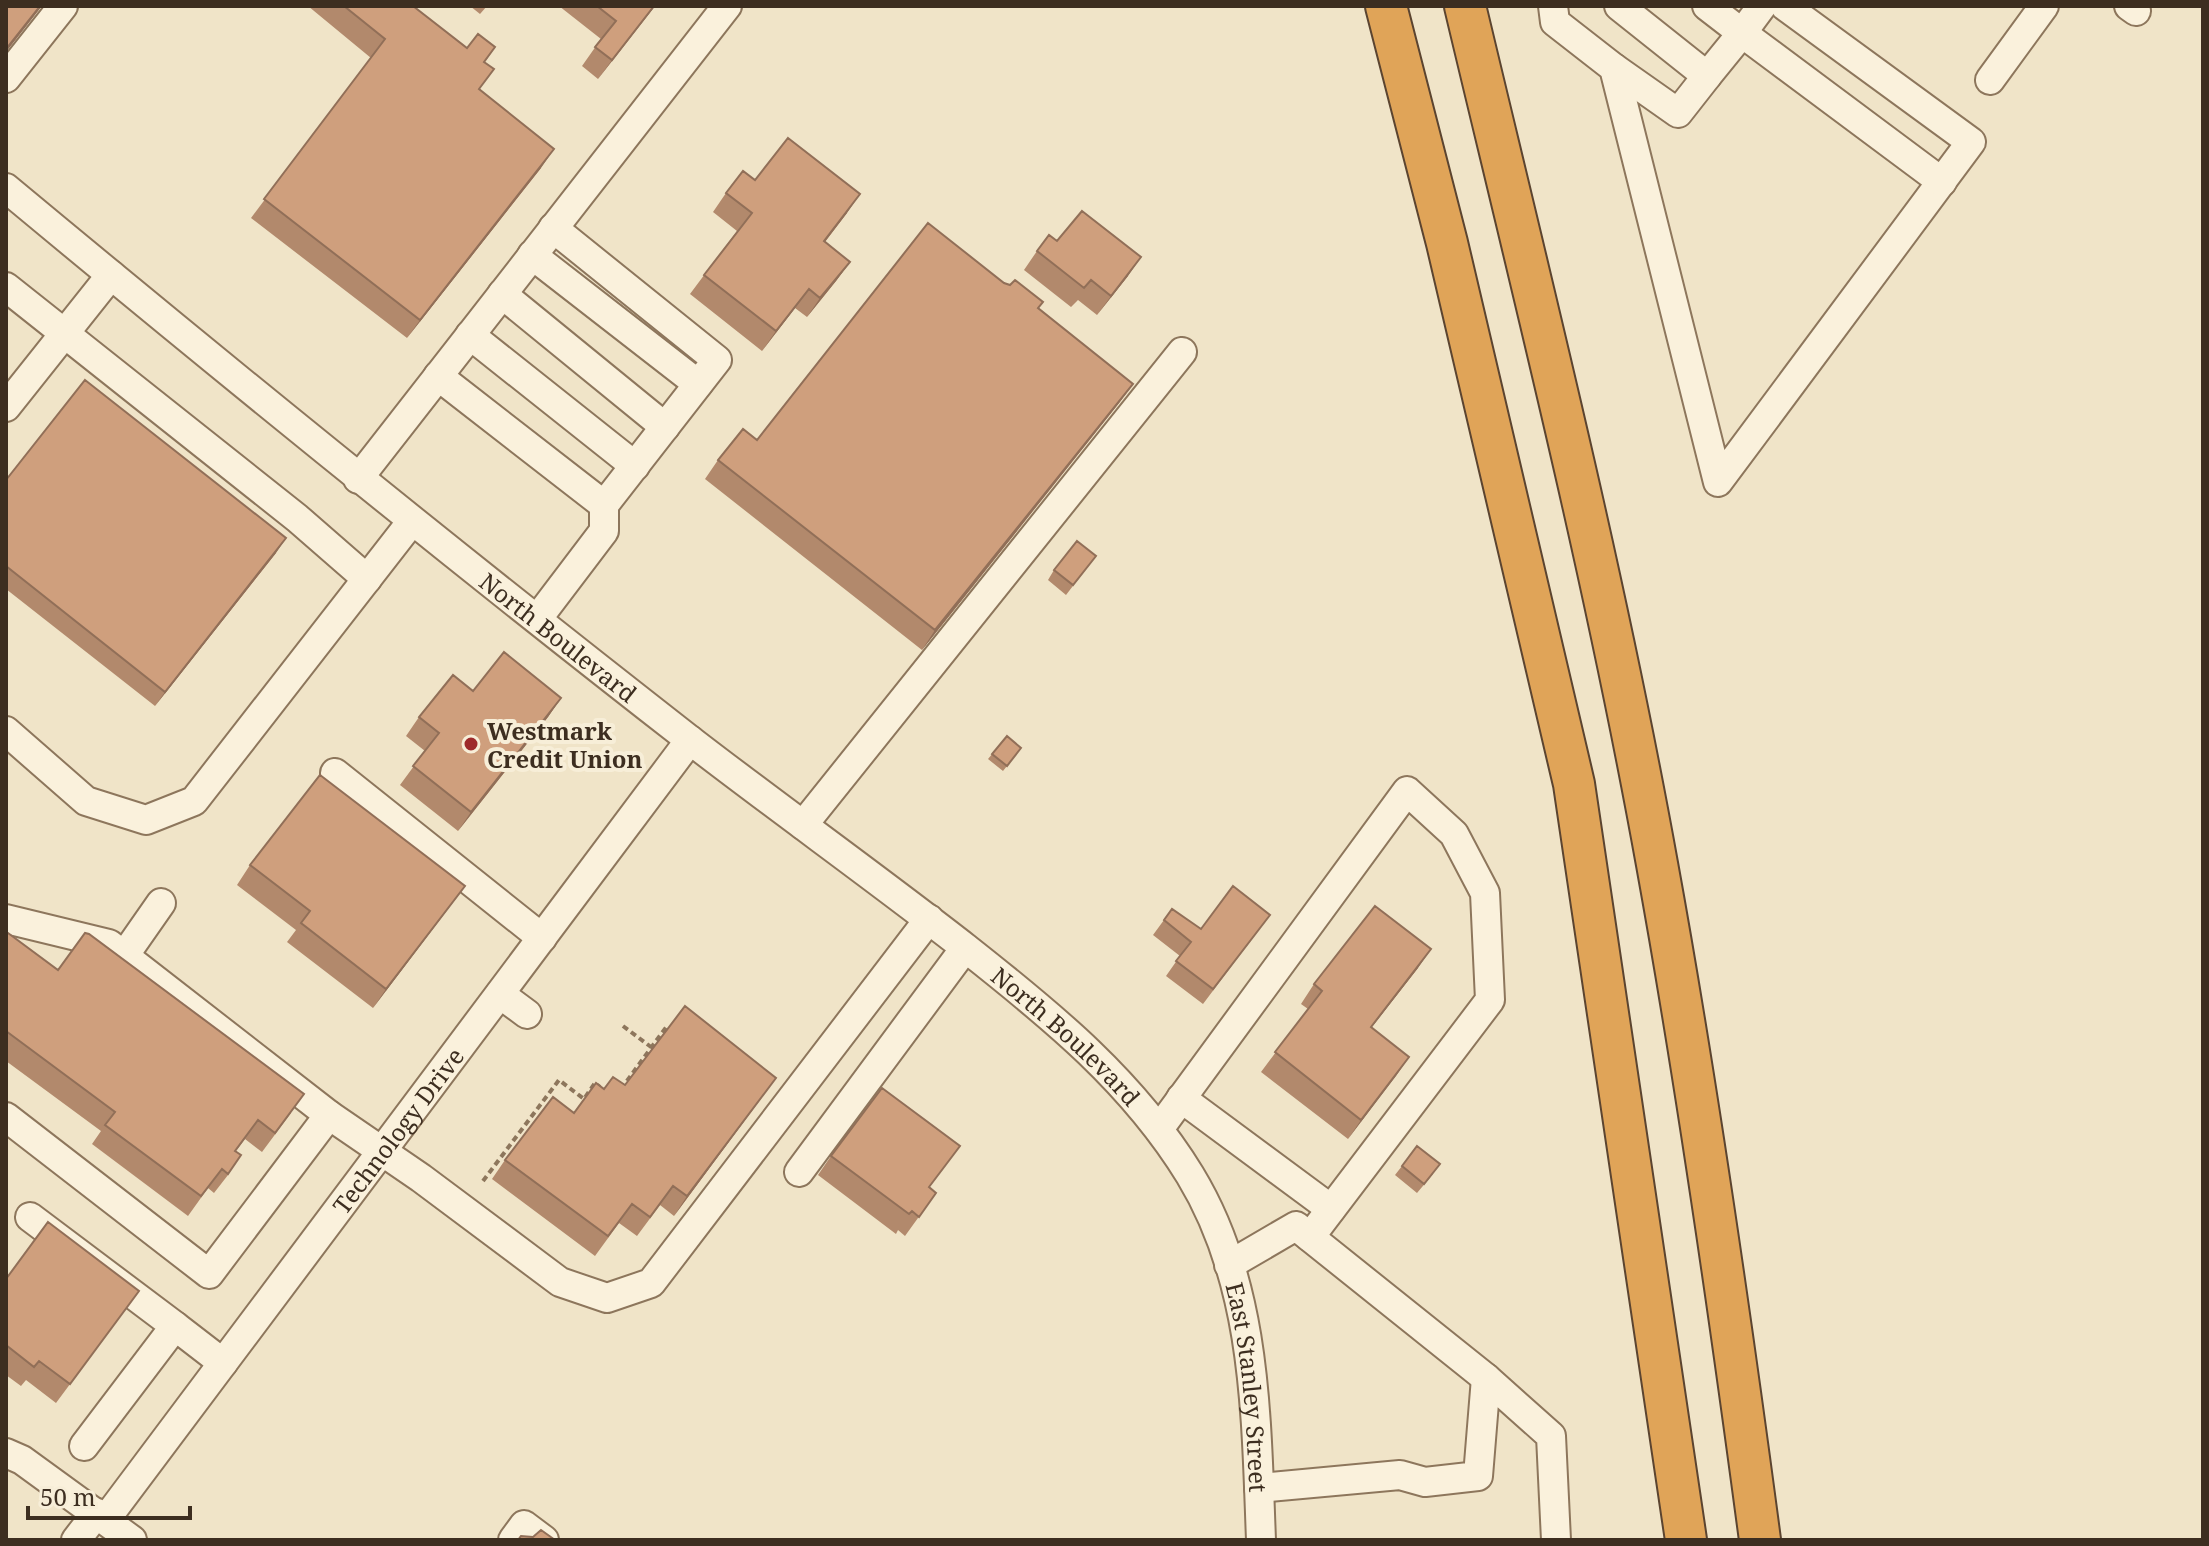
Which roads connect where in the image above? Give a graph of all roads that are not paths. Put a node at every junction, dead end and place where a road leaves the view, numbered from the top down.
1 (63, 6) edge
2 (727, 6) edge
3 (1386, 6) edge
4 (1465, 6) edge
5 (1553, 6) edge
6 (1619, 6) edge
7 (1707, 6) edge
8 (1762, 6) edge
9 (1785, 6) edge
10 (2044, 6) edge
11 (1742, 33) junction
12 (1614, 68) junction
13 (1707, 76) junction
14 (6, 78) edge
15 (1990, 80) dead end
16 (1942, 182) junction
17 (6, 188) edge
18 (553, 228) junction
19 (532, 255) junction
20 (111, 275) junction
21 (6, 287) edge
22 (502, 294) junction
23 (64, 333) junction
24 (470, 335) junction
25 (1182, 352) dead end
26 (438, 376) junction
27 (698, 384) junction
28 (6, 407) edge
29 (665, 427) junction
30 (635, 466) junction
31 (358, 479) junction
32 (604, 505) junction
33 (412, 521) junction
34 (367, 579) junction
35 (538, 618) junction
36 (6, 731) edge
37 (690, 740) junction
38 (335, 773) dead end
39 (803, 825) junction
40 (161, 903) dead end
41 (6, 919) edge
42 (929, 919) junction
43 (542, 938) junction
44 (965, 948) junction
45 (124, 956) junction
46 (500, 994) junction
47 (527, 1014) dead end
48 (1181, 1098) junction
49 (329, 1115) junction
50 (6, 1117) edge
51 (1159, 1129) junction
52 (381, 1152) junction
53 (799, 1172) dead end
54 (1331, 1209) junction
55 (30, 1217) dead end
56 (1220, 1236) joint
57 (1310, 1237) junction
58 (1229, 1265) junction
59 (175, 1326) junction
60 (223, 1363) junction
61 (1486, 1378) junction
62 (84, 1446) dead end
63 (6, 1453) edge
64 (1259, 1488) junction
65 (102, 1516) junction
66 (76, 1540) edge
67 (132, 1540) edge
68 (513, 1540) edge
69 (544, 1540) edge
70 (1261, 1540) edge
71 (1556, 1540) edge
72 (1686, 1540) edge
73 (1760, 1540) edge

1 - 14 street
2 - 18 street
3 - 72 highway
4 - 73 highway
5 - 12 street
6 - 13 street
7 - 11 street
8 - 11 street
9 - 16 street
10 - 15 street
11 - 13 street
11 - 16 street
12 - 13 street
12 - 16 street
17 - 20 street, North Boulevard
18 - 19 street
18 - 27 street
19 - 22 street
19 - 27 street
20 - 23 street
20 - 31 street, North Boulevard
21 - 23 street
22 - 24 street
22 - 29 street
23 - 28 street
23 - 34 street
24 - 26 street
24 - 30 street
25 - 39 street
26 - 31 street
26 - 32 street
27 - 29 street
29 - 30 street
30 - 32 street
31 - 33 street, North Boulevard
32 - 35 street
33 - 34 street
33 - 35 street, North Boulevard
34 - 36 street
35 - 37 street, North Boulevard
37 - 39 street, North Boulevard
37 - 43 street, Technology Drive
38 - 43 street
39 - 42 street, North Boulevard
40 - 45 street
41 - 45 street
42 - 44 street, North Boulevard
42 - 52 street
43 - 46 street, Technology Drive
44 - 51 street, North Boulevard
44 - 53 street
45 - 49 street
46 - 47 street
46 - 52 street, Technology Drive
48 - 51 street
48 - 54 street
48 - 54 street
49 - 50 street
49 - 52 street
51 - 56 street, North Boulevard
52 - 60 street, Technology Drive
54 - 57 street
55 - 59 street
56 - 58 street, East Stanley Street
57 - 58 street
57 - 61 street
58 - 64 street, East Stanley Street
59 - 60 street
59 - 62 street
60 - 65 street, Technology Drive
61 - 64 street
61 - 71 street
63 - 65 street
64 - 70 street, East Stanley Street
65 - 66 street, Technology Drive
65 - 67 street
68 - 69 street

